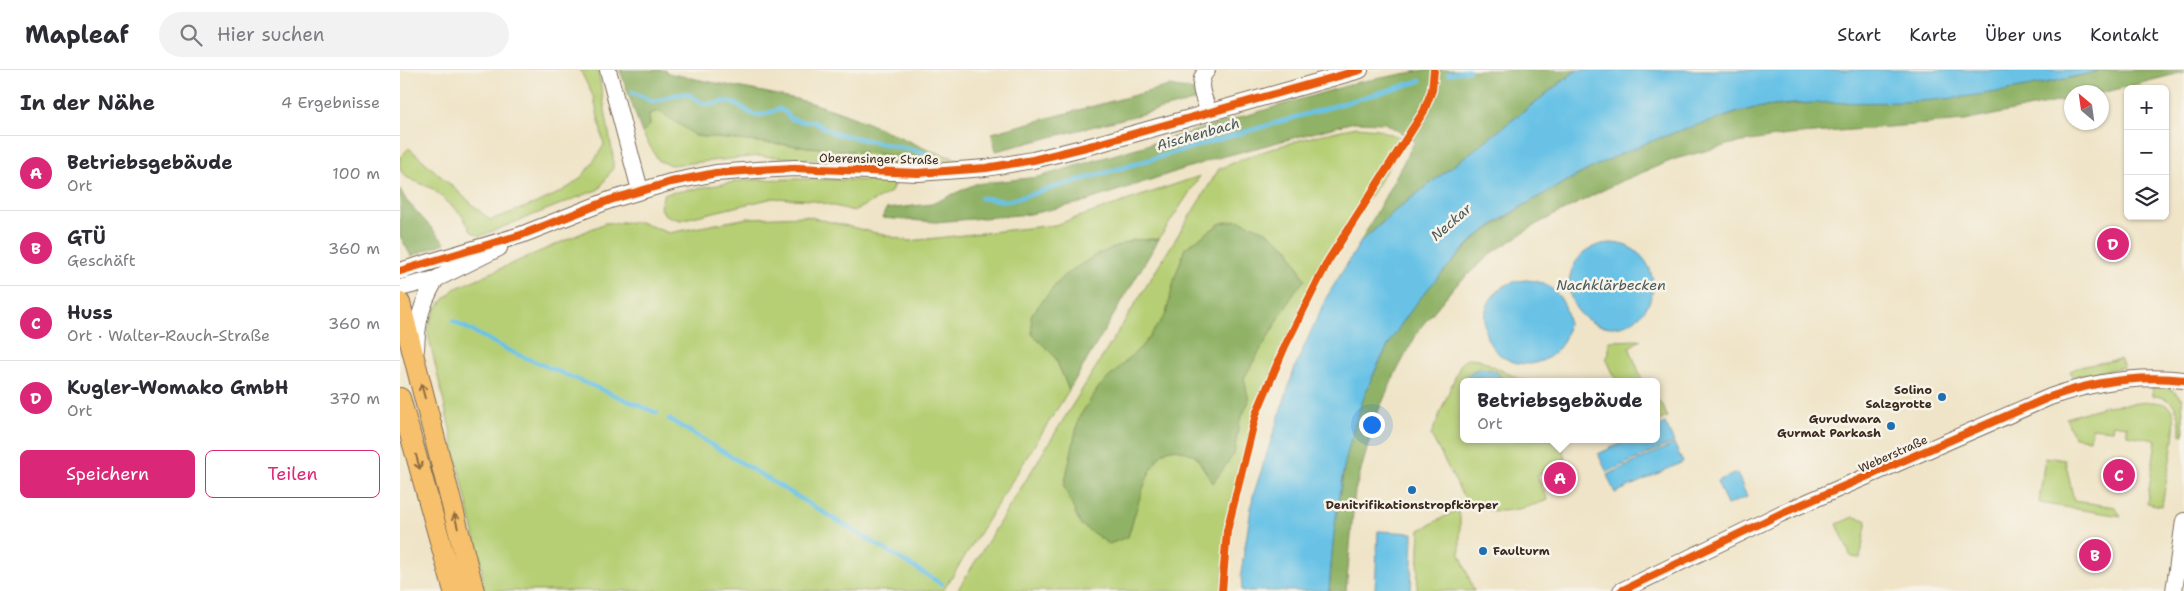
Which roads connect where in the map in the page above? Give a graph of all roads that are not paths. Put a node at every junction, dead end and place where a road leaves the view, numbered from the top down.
1 (608, 70) edge
2 (1207, 70) edge
3 (1360, 70) edge
4 (1209, 112) junction
5 (640, 190) junction
6 (521, 235) junction
7 (400, 271) edge
8 (436, 279) junction
9 (400, 288) edge
10 (400, 303) edge
11 (415, 362) junction
12 (2184, 380) edge
13 (400, 398) edge
14 (2184, 521) edge
15 (454, 591) edge
16 (474, 591) edge
17 (1621, 591) edge
18 (2174, 591) edge

1 - 5 street
2 - 4 street
3 - 4 street, Oberensinger Straße
4 - 5 street, Oberensinger Straße
5 - 6 street, Oberensinger Straße
6 - 7 street, Oberensinger Straße
6 - 8 street, Oberensinger Straße
8 - 9 street, Oberensinger Straße
8 - 11 street
10 - 11 main road
16 -> 11 main road
12 - 17 street, Weberstraße
13 -> 15 main road
14 - 18 street

